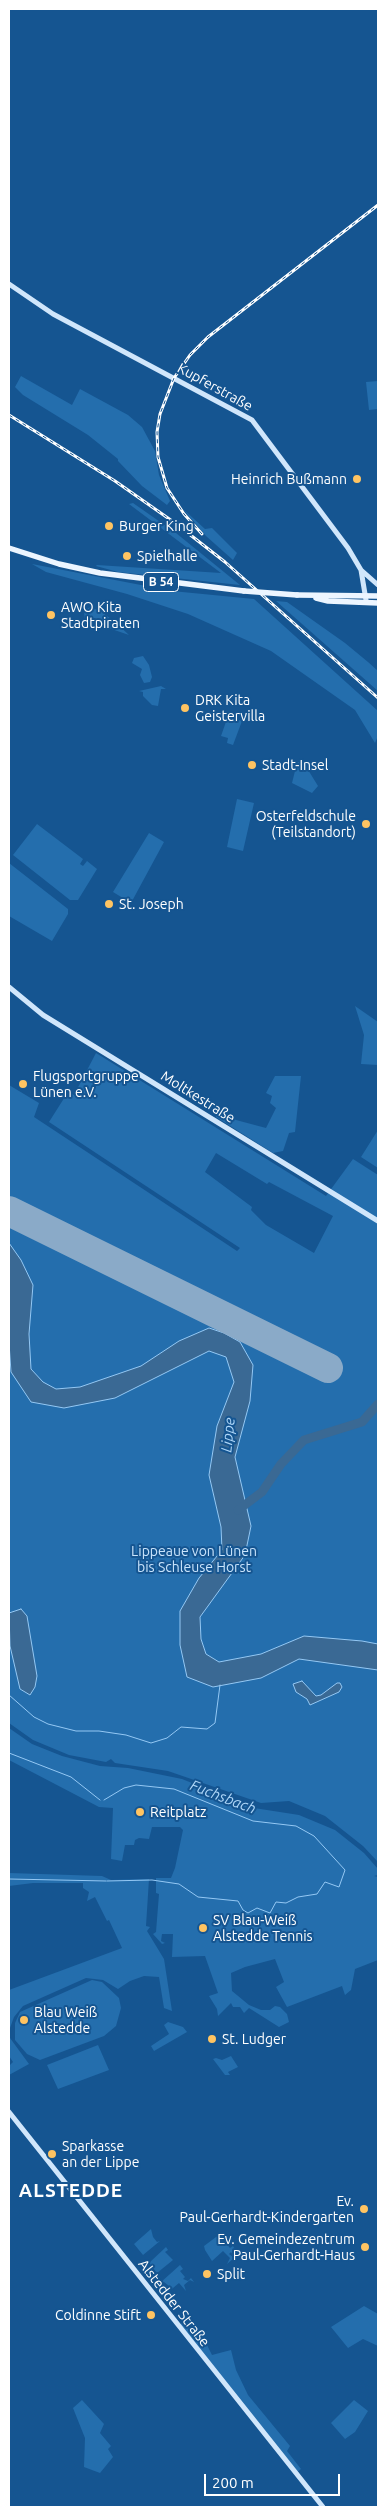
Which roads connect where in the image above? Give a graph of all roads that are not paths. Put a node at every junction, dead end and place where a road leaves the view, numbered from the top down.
1 (9, 284) edge
2 (9, 548) edge
3 (361, 570) junction
4 (378, 585) edge
5 (309, 596) junction
6 (366, 596) junction
7 (378, 596) edge
8 (366, 603) junction
9 (378, 603) edge
10 (9, 987) edge
11 (378, 1221) edge
12 (9, 2112) edge
13 (323, 2507) edge

1 - 3 street, Kupferstraße
2 - 5 main road, B 54, bridge
3 - 4 street
3 - 6 street, Kupferstraße
5 - 6 main road, B 54
5 - 8 main road, B 54
6 - 7 main road, B 54
6 - 8 street, Kupferstraße
8 - 9 main road, B 54
10 - 11 street, Moltkestraße
12 - 13 street, Alstedder Straße

